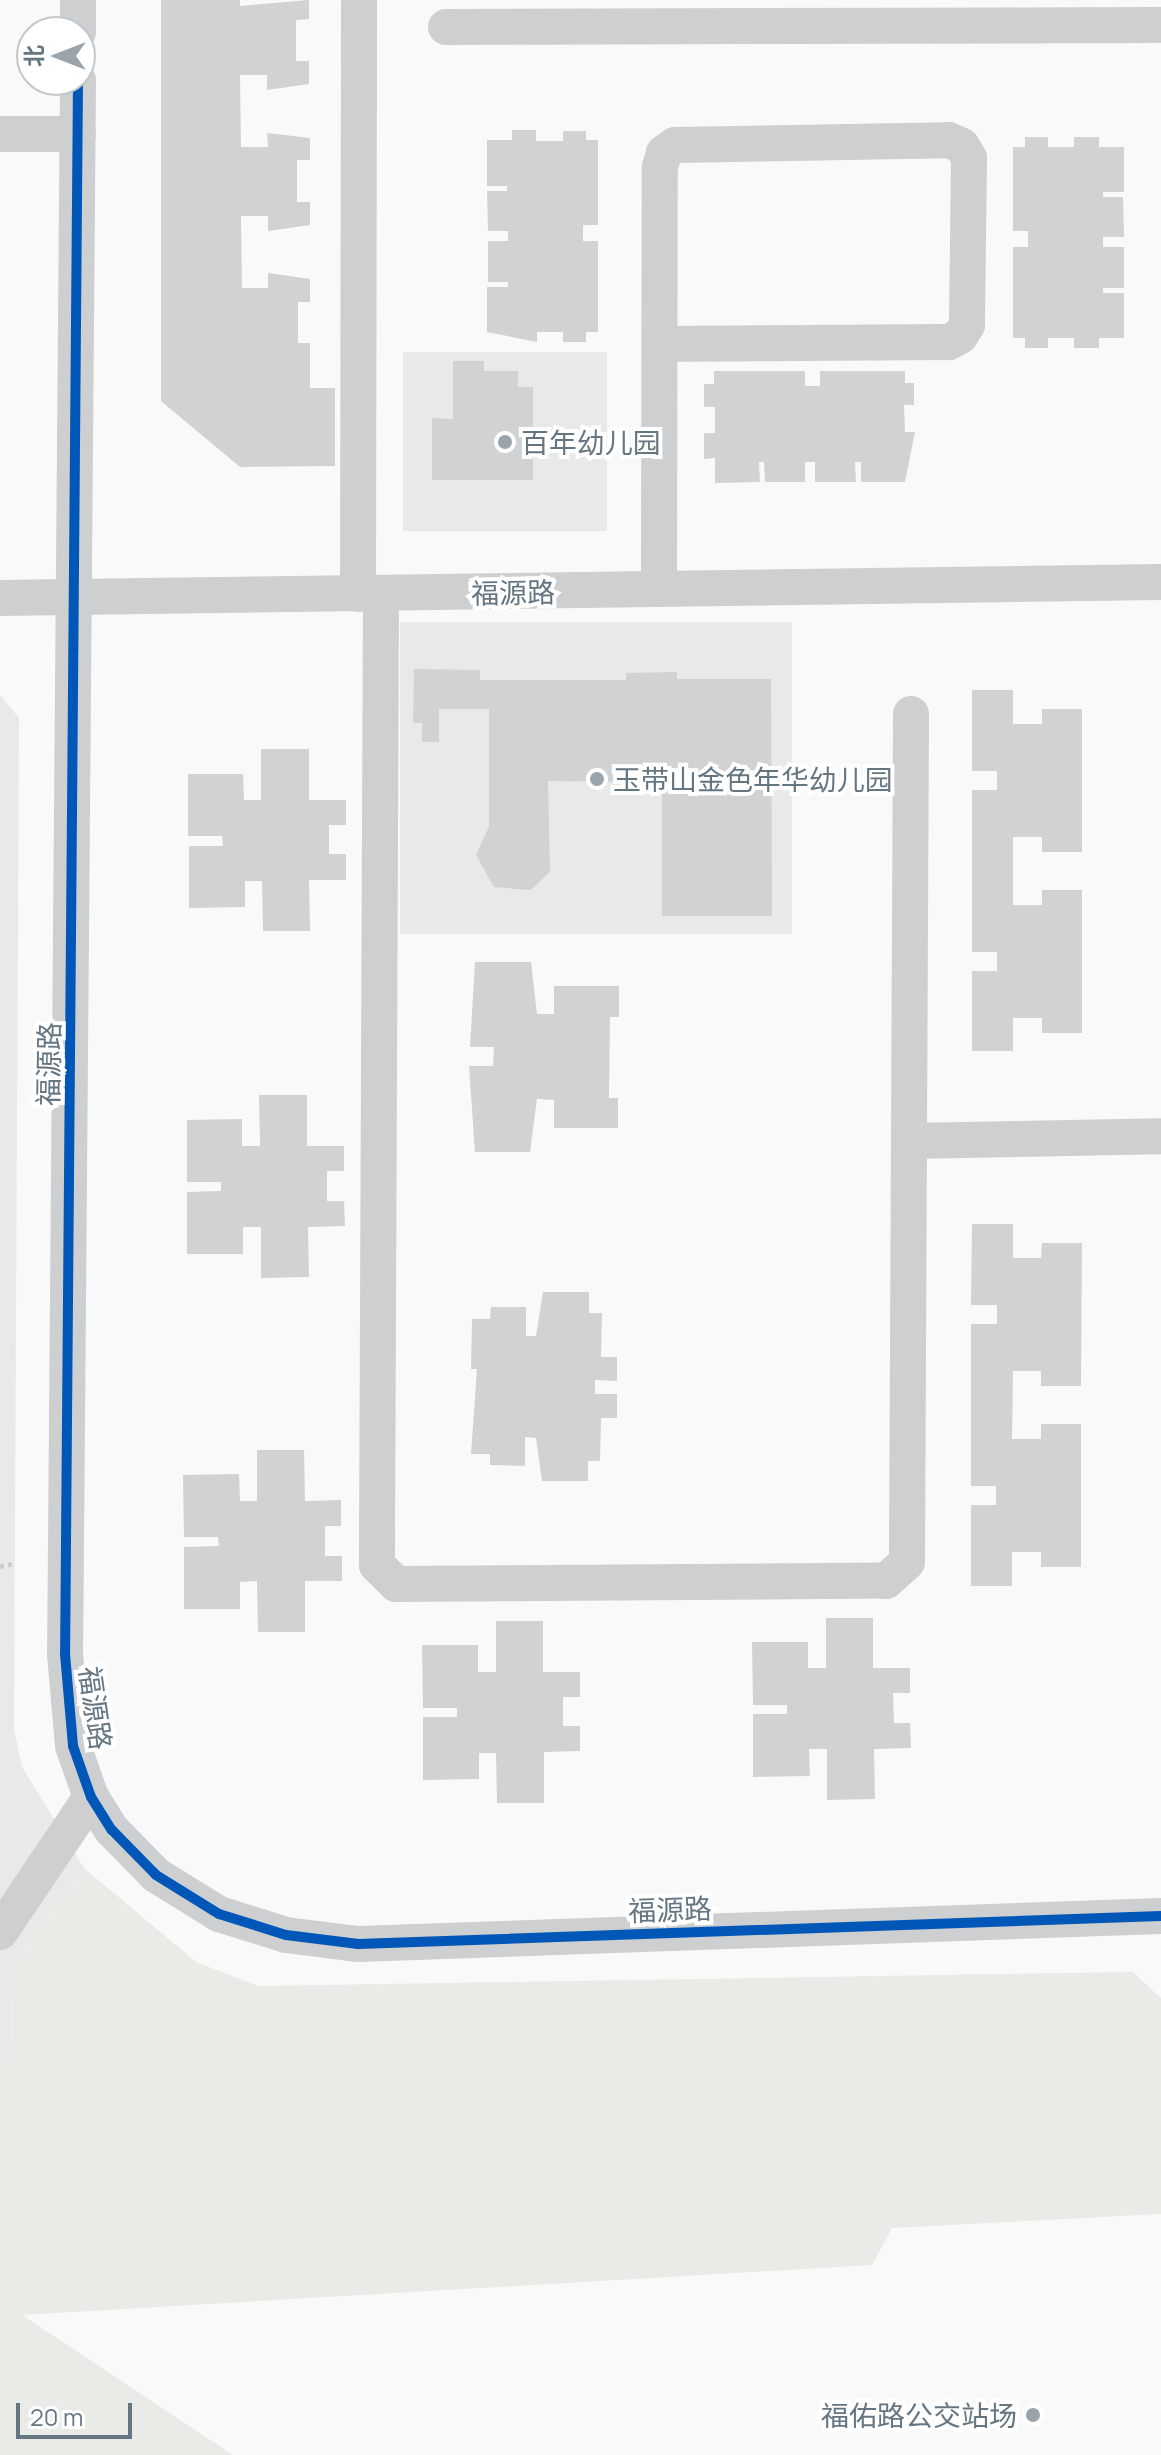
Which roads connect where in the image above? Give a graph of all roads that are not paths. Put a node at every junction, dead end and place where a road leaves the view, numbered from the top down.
1 (359, 0) edge
2 (1161, 25) edge
3 (446, 27) dead end
4 (78, 96) edge
5 (0, 134) edge
6 (78, 134) junction
7 (660, 344) junction
8 (1161, 582) edge
9 (1117, 583) junction
10 (659, 589) junction
11 (370, 594) junction
12 (0, 598) edge
13 (78, 598) junction
14 (1161, 607) edge
15 (911, 714) dead end
16 (1161, 1136) edge
17 (909, 1141) junction
18 (91, 1797) junction
19 (1161, 1916) edge
20 (0, 1932) edge

1 - 11 street
2 - 3 street
4 - 6 street
5 - 6 street
6 - 13 street
7 - 7 street
7 - 10 street
8 - 9 street, 福源路
9 - 10 street, 福源路
9 - 14 street
10 - 11 street, 福源路
11 - 13 street, 福源路
11 - 17 street
12 - 13 street
13 - 18 street, 福源路
15 - 17 street
16 - 17 street
18 - 19 street, 福源路
18 - 20 street

